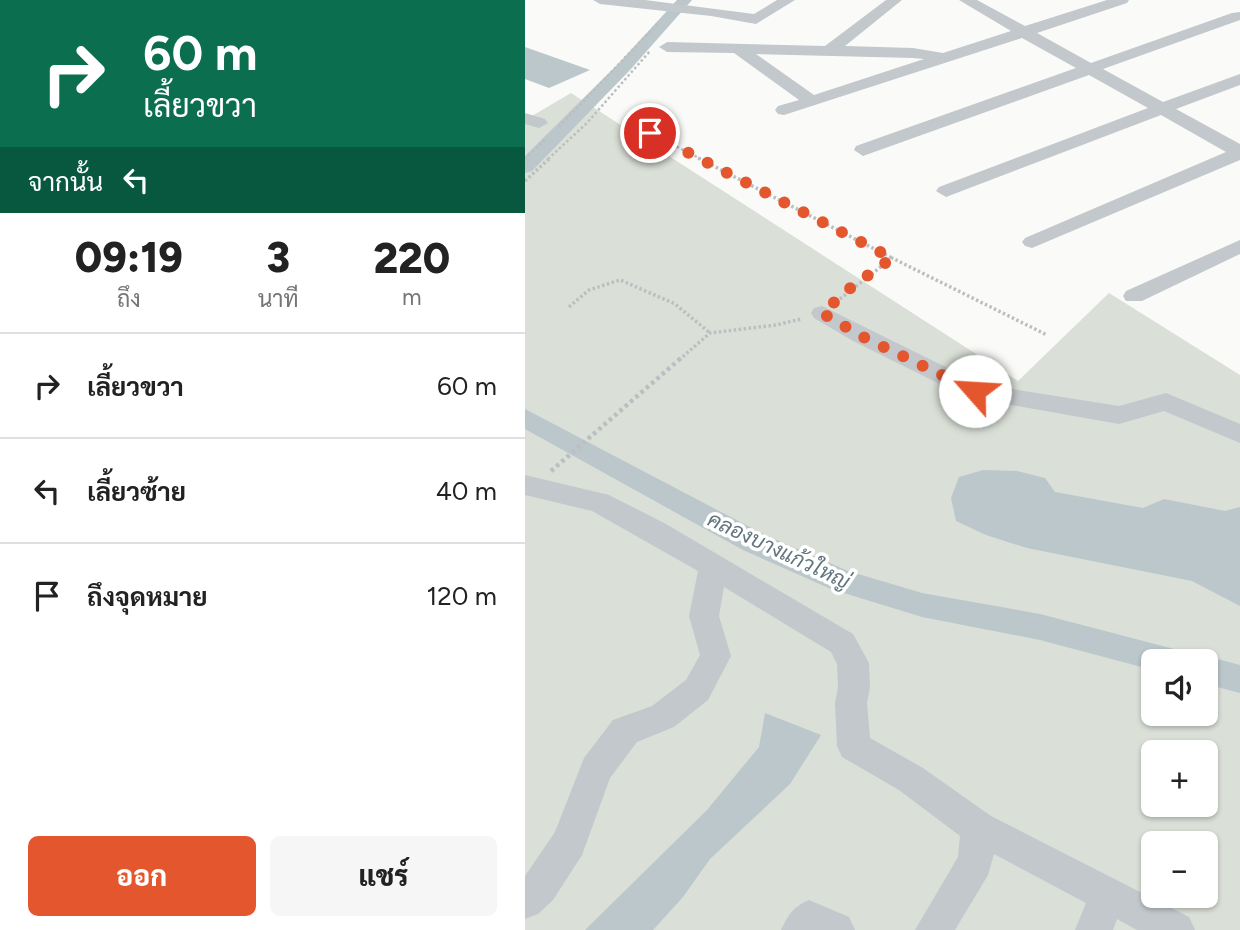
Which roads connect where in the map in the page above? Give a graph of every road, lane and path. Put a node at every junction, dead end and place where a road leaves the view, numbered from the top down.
1 (600, 0) edge
2 (788, 0) edge
3 (895, 0) edge
4 (967, 0) edge
5 (1122, 0) edge
6 (1237, 16) dead end
7 (756, 19) junction
8 (660, 21) dead end
9 (1025, 32) junction
10 (661, 45) joint
11 (729, 47) junction
12 (830, 50) junction
13 (945, 58) junction
14 (1090, 69) junction
15 (1240, 79) edge
16 (812, 101) junction
17 (1162, 109) junction
18 (784, 110) dead end
19 (650, 133) dead end
20 (863, 150) dead end
21 (1240, 153) edge
22 (525, 159) edge
23 (525, 181) edge
24 (946, 191) dead end
25 (1032, 242) dead end
26 (1240, 246) edge
27 (892, 258) junction
28 (1134, 296) dead end
29 (569, 307) dead end
30 (822, 313) junction
31 (710, 332) junction
32 (1047, 335) dead end
33 (1240, 434) edge
34 (528, 486) edge
35 (713, 566) junction
36 (854, 746) joint
37 (979, 828) junction
38 (1108, 895) junction
39 (525, 901) edge
40 (800, 930) edge
41 (836, 930) edge
42 (934, 930) edge
43 (1094, 930) edge
44 (1176, 930) edge

1 - 7 street
2 - 7 street
3 - 12 street
4 - 9 street
5 - 9 street
6 - 14 street
7 - 11 street
8 - 22 path
9 - 13 street
9 - 14 street
10 - 11 street
10 - 23 path
11 - 12 street
11 - 16 street
12 - 13 street
13 - 16 street
14 - 17 street
14 - 20 street
15 - 17 street
16 - 18 street
17 - 21 street
17 - 24 street
19 - 27 path
21 - 25 street
26 - 28 street
27 - 30 path
27 - 32 path
29 - 31 path
30 - 31 path
30 - 33 street
31 - 34 path
34 - 35 street
35 - 36 street
35 - 39 street
36 - 37 street
37 - 38 street
37 - 42 street
38 - 43 street
38 - 44 street
40 - 41 street

